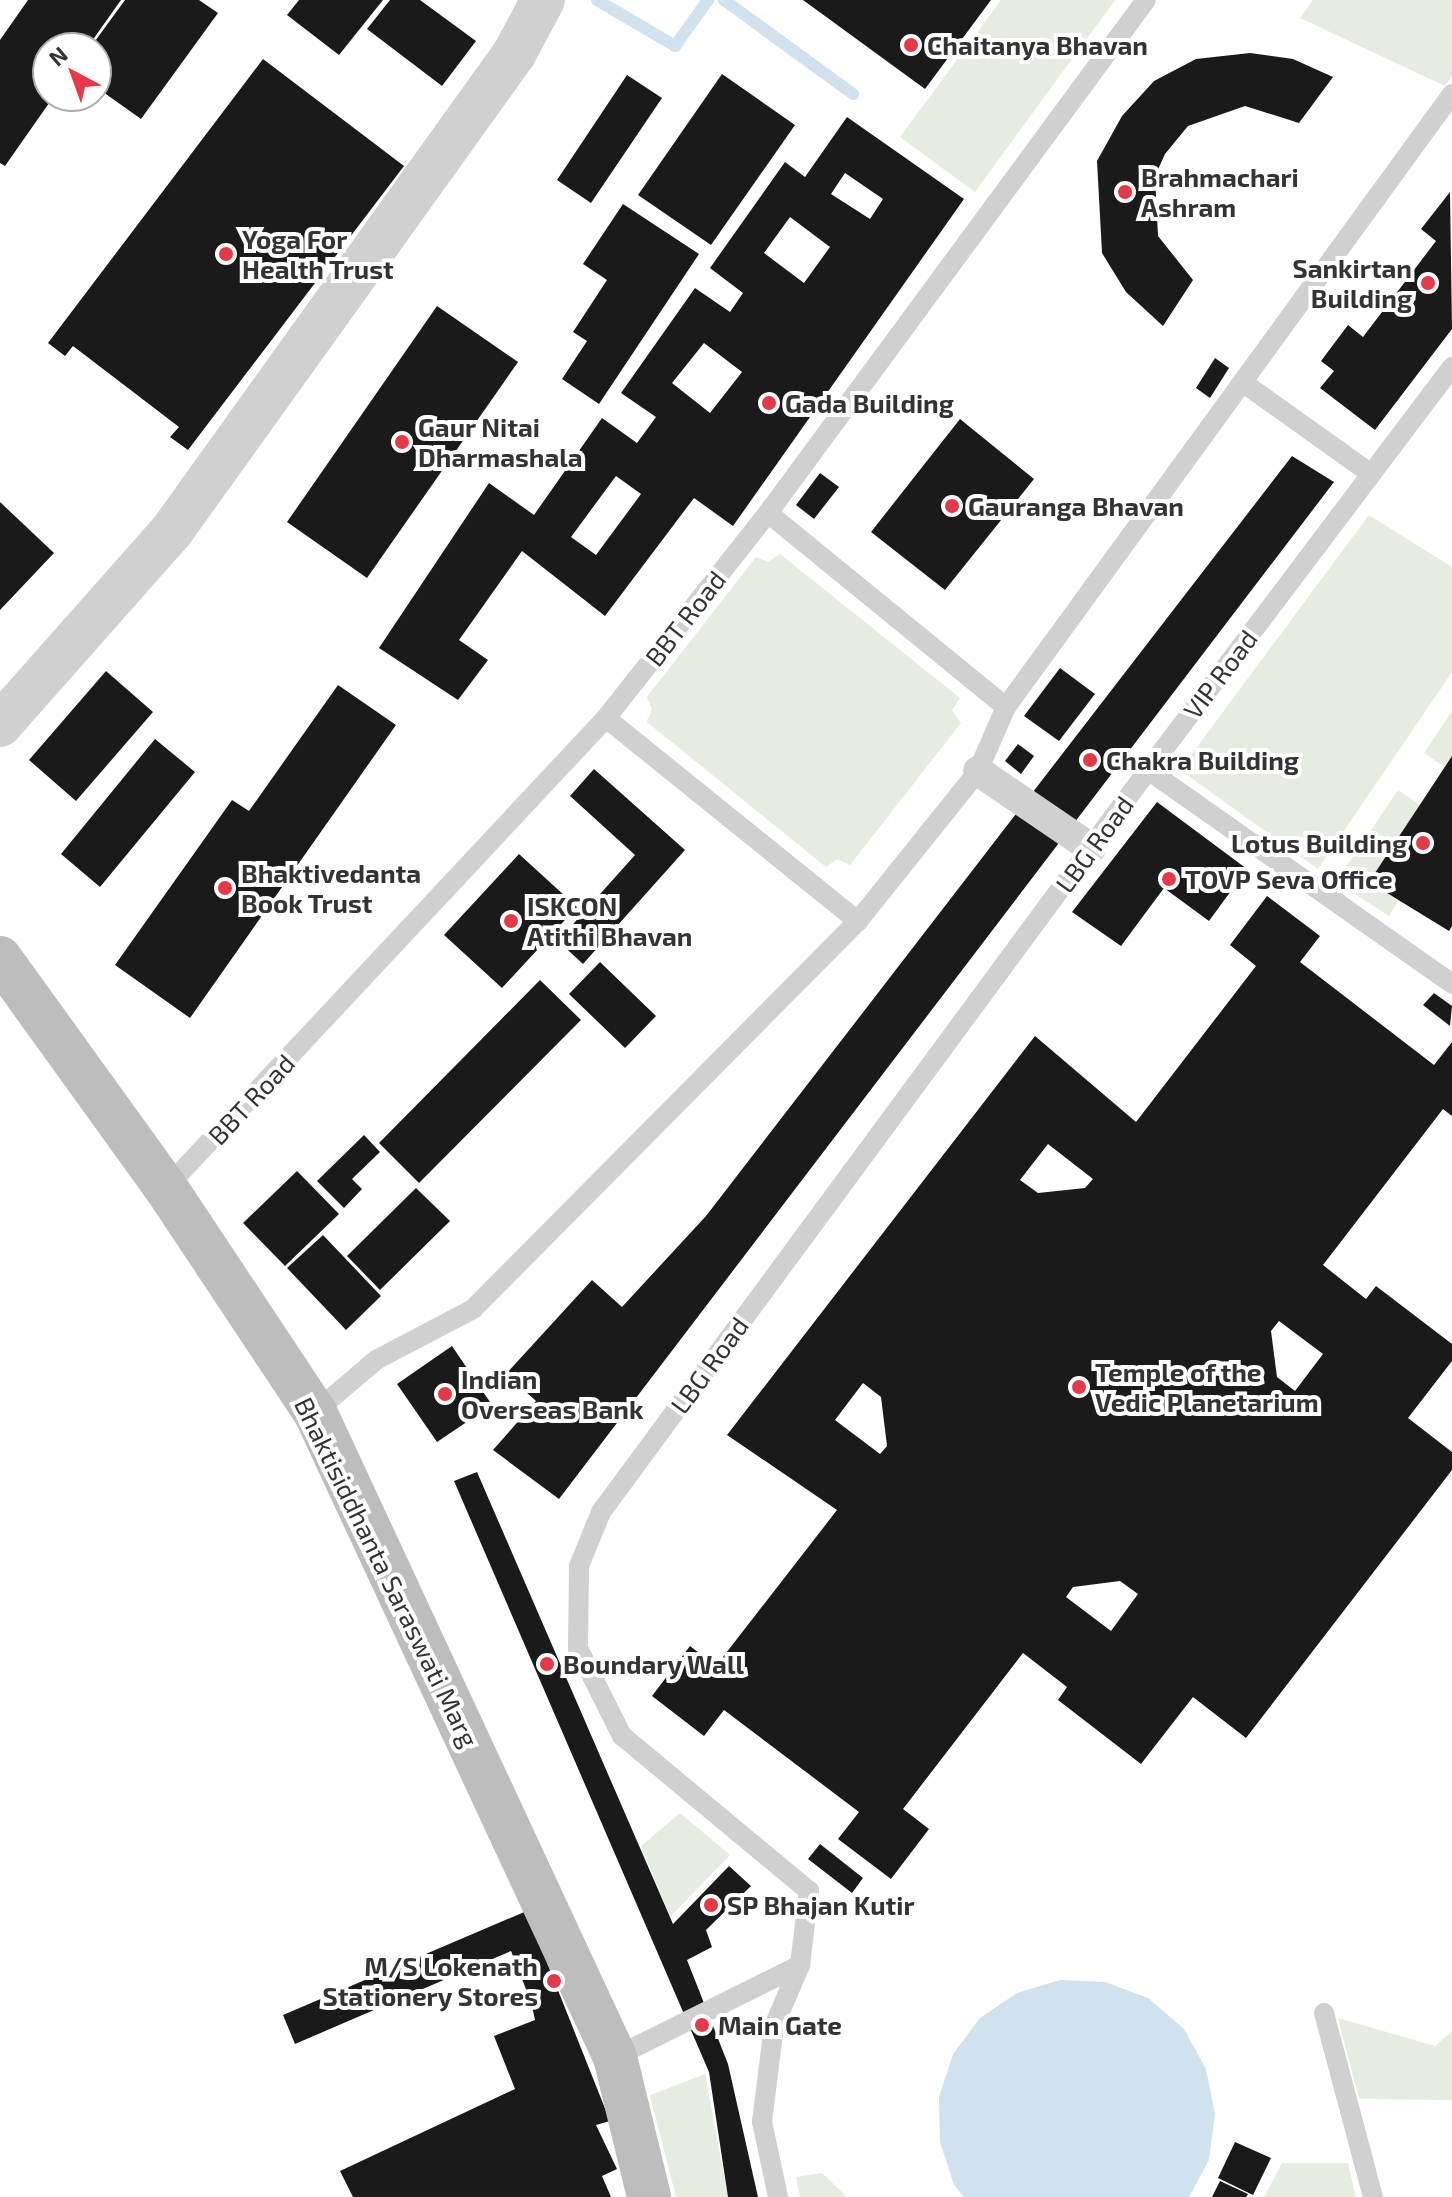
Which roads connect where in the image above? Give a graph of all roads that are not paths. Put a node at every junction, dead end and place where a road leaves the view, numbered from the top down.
1 (543, 0) edge
2 (1146, 0) edge
3 (1452, 94) edge
4 (1452, 367) edge
5 (1245, 384) junction
6 (1371, 474) junction
7 (768, 513) junction
8 (1006, 707) junction
9 (606, 718) junction
10 (0, 725) edge
11 (1148, 770) junction
12 (978, 771) junction
13 (1091, 848) junction
14 (858, 921) junction
15 (0, 958) edge
16 (1452, 984) edge
17 (166, 1188) junction
18 (315, 1412) junction
19 (800, 1965) junction
20 (1324, 2013) dead end
21 (615, 2057) junction
22 (649, 2197) edge
23 (778, 2197) edge
24 (1373, 2197) edge

1 - 10 street
2 - 7 lane, BBT Road
3 - 5 lane
4 - 6 lane, VIP Road
5 - 6 lane
5 - 8 lane
6 - 11 lane, VIP Road
7 - 8 lane
7 - 9 lane, BBT Road
8 - 12 lane
9 - 14 lane
9 - 17 lane, BBT Road
11 - 13 lane, LBG Road
11 - 16 lane
12 - 13 street
12 - 14 lane
13 - 19 lane, LBG Road
14 - 18 lane
15 - 17 main road, Bhaktisiddhanta Saraswati Marg
17 - 18 main road, Bhaktisiddhanta Saraswati Marg
18 - 21 main road, Bhaktisiddhanta Saraswati Marg
19 - 21 lane
19 - 23 lane
20 - 24 lane
21 - 22 main road, Bhaktisiddhanta Saraswati Marg

